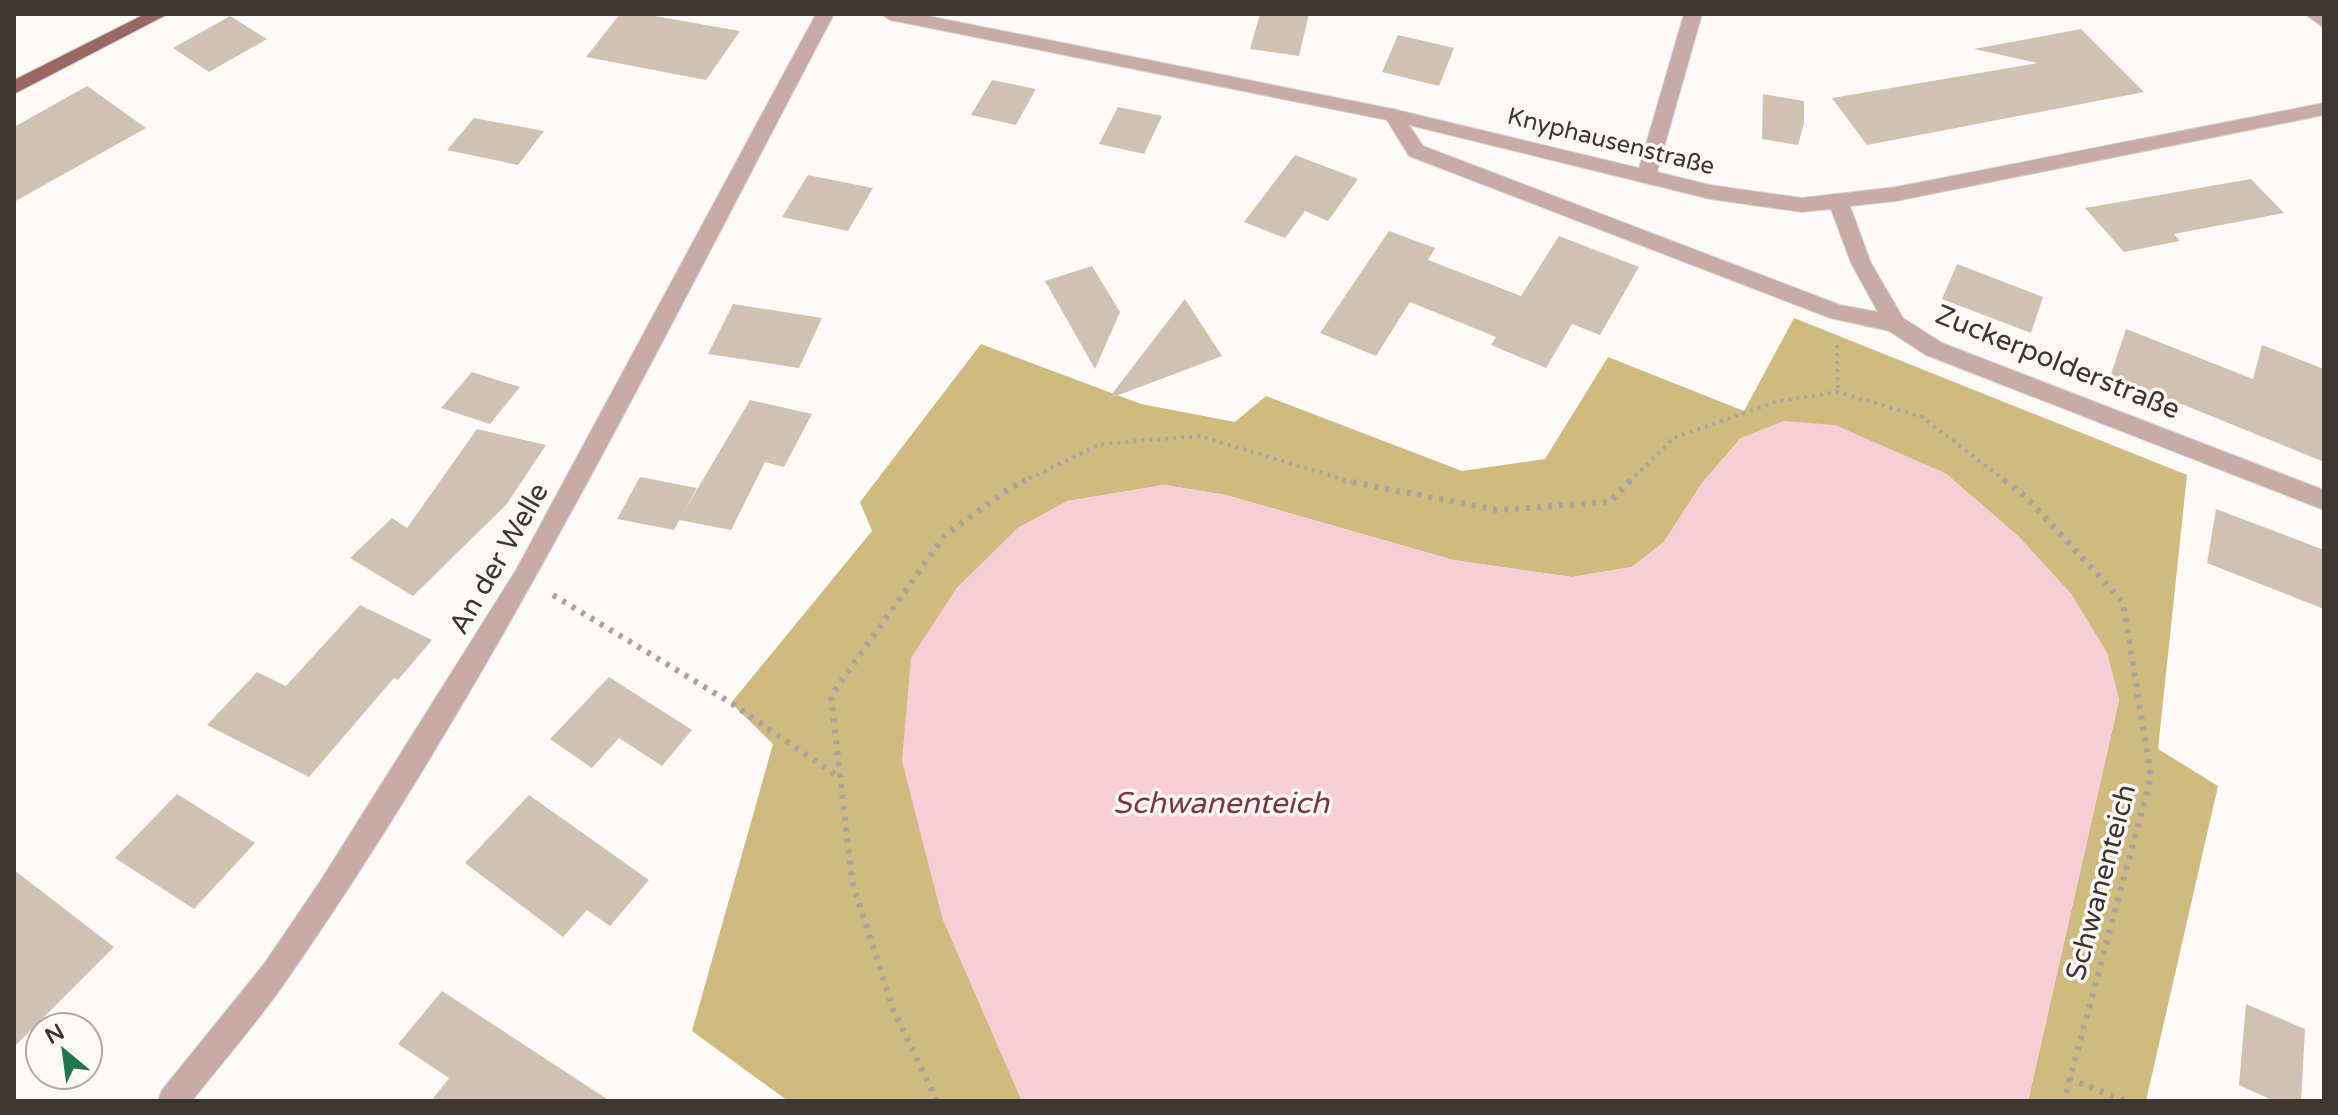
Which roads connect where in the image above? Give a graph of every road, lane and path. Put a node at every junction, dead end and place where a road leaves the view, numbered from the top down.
1 (159, 14) edge
2 (825, 14) edge
3 (890, 14) edge
4 (1693, 14) edge
5 (2314, 14) edge
6 (2324, 22) edge
7 (14, 88) edge
8 (2324, 109) edge
9 (1393, 115) junction
10 (1646, 177) junction
11 (1839, 203) junction
12 (1837, 312) junction
13 (1895, 324) junction
14 (1838, 392) junction
15 (2324, 500) edge
16 (525, 577) junction
17 (840, 778) junction
18 (2069, 1079) junction
19 (173, 1101) edge
20 (937, 1101) edge
21 (2064, 1101) edge
22 (2126, 1101) edge

1 - 7 main road
2 - 16 street, An der Welle
3 - 9 street, Knyphausenstraße
4 - 10 street
5 - 6 street
8 - 11 street, Knyphausenstraße
9 - 10 street, Knyphausenstraße
9 - 12 street
10 - 11 street, Knyphausenstraße
11 - 13 street, Zuckerpolderstraße
12 - 13 street
12 - 14 path
13 - 15 street, Zuckerpolderstraße
14 - 17 path, Schwanenteich
14 - 18 path, Schwanenteich
16 - 17 path
16 - 19 street, An der Welle
17 - 20 path, Schwanenteich
18 - 21 path, Schwanenteich
18 - 22 path

